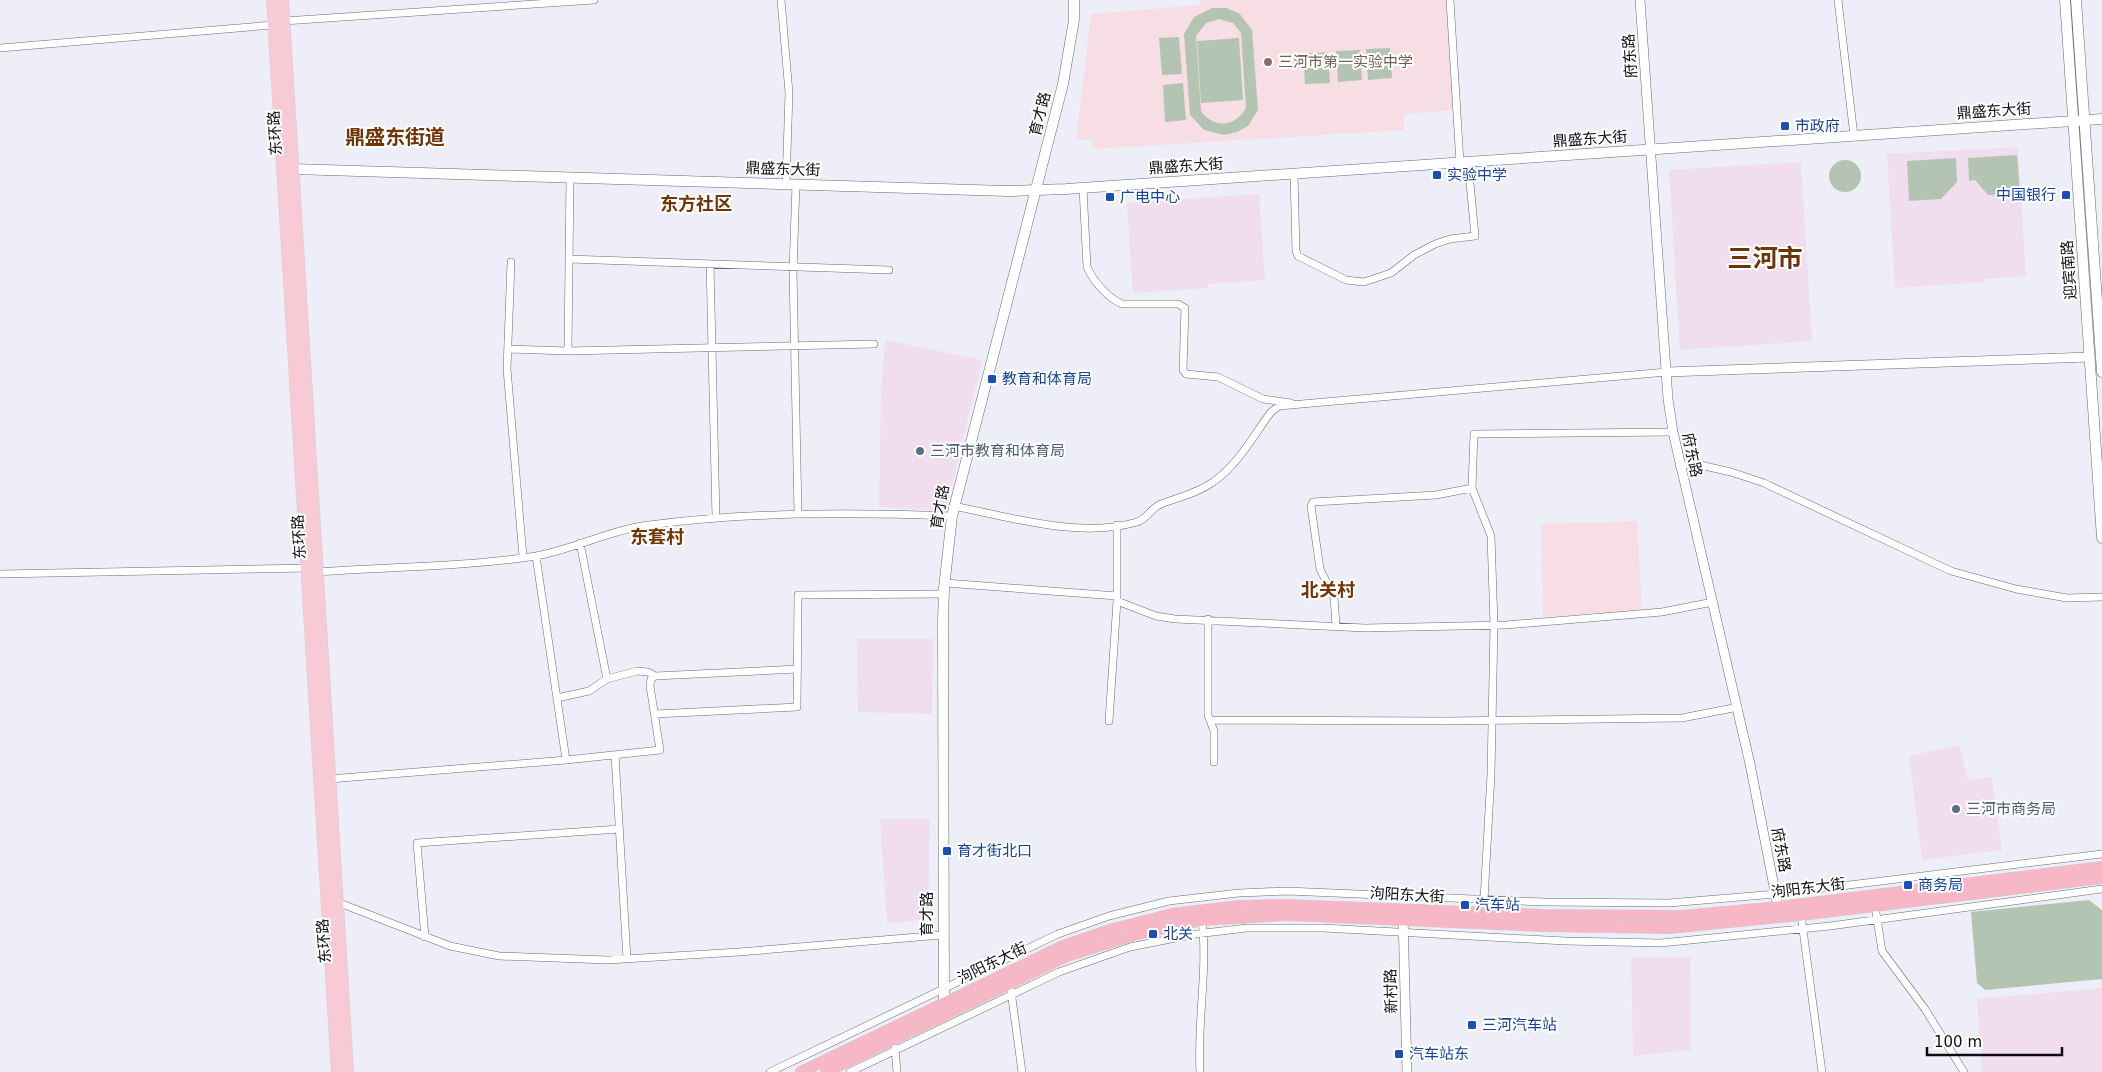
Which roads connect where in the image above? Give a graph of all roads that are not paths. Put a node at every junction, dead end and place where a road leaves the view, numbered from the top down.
1 (272, 0) edge
2 (283, 0) edge
3 (594, 0) edge
4 (780, 0) edge
5 (1074, 0) edge
6 (1450, 0) edge
7 (1640, 0) edge
8 (1838, 0) edge
9 (2065, 0) edge
10 (2076, 0) edge
11 (279, 23) junction
12 (0, 48) edge
13 (2102, 119) edge
14 (2079, 121) junction
15 (1854, 136) junction
16 (1651, 150) junction
17 (1464, 162) junction
18 (293, 169) junction
19 (1294, 174) junction
20 (570, 177) junction
21 (791, 184) junction
22 (1083, 188) junction
23 (1037, 190) junction
24 (569, 259) junction
25 (510, 262) dead end
26 (710, 264) junction
27 (793, 267) junction
28 (889, 270) dead end
29 (874, 344) dead end
30 (794, 346) junction
31 (712, 348) junction
32 (509, 349) junction
33 (568, 351) junction
34 (2090, 357) junction
35 (1666, 372) junction
36 (2102, 372) edge
37 (1291, 403) junction
38 (1673, 432) junction
39 (1679, 465) junction
40 (1472, 488) junction
41 (953, 511) junction
42 (798, 513) junction
43 (716, 518) junction
44 (1117, 525) junction
45 (2102, 538) edge
46 (580, 543) junction
47 (536, 556) junction
48 (523, 557) junction
49 (312, 569) junction
50 (0, 574) edge
51 (944, 583) junction
52 (944, 594) junction
53 (2102, 597) edge
54 (1117, 598) junction
55 (1713, 602) junction
56 (1208, 620) junction
57 (1494, 625) junction
58 (1336, 626) junction
59 (798, 669) junction
60 (655, 676) junction
61 (607, 679) junction
62 (557, 698) junction
63 (1738, 707) junction
64 (655, 714) junction
65 (1210, 720) junction
66 (1109, 721) dead end
67 (1492, 721) junction
68 (615, 755) junction
69 (566, 760) junction
70 (1214, 762) dead end
71 (329, 779) junction
72 (619, 829) junction
73 (2102, 854) edge
74 (2102, 868) edge
75 (2102, 878) edge
76 (2102, 889) edge
77 (1776, 894) junction
78 (1484, 900) junction
79 (337, 902) junction
80 (1875, 906) junction
81 (1778, 907) junction
82 (1404, 915) junction
83 (1801, 915) junction
84 (1877, 919) junction
85 (1202, 920) junction
86 (1803, 929) junction
87 (1404, 932) junction
88 (1203, 933) junction
89 (942, 935) junction
90 (425, 937) junction
91 (627, 959) junction
92 (1010, 982) junction
93 (943, 988) junction
94 (1012, 994) junction
95 (944, 1003) junction
96 (894, 1044) junction
97 (337, 1072) edge
98 (348, 1072) edge
99 (770, 1072) edge
100 (801, 1072) edge
101 (826, 1072) edge
102 (850, 1072) edge
103 (897, 1072) edge
104 (1022, 1072) edge
105 (1200, 1072) edge
106 (1407, 1072) edge
107 (1822, 1072) edge
108 (1964, 1072) edge

1 - 11 main road, 东环路
2 - 11 main road, 东环路
3 - 11 street
4 - 21 street
5 - 23 main road, 育才路
6 - 17 street
7 - 16 street, 府东路
8 - 15 street
9 - 14 main road, 迎宾南路
10 - 14 main road, 迎宾南路
11 - 12 street
11 - 18 main road, 东环路
11 - 49 main road, 东环路
13 - 14 main road, 鼎盛东大街
14 - 15 main road, 鼎盛东大街
14 - 34 main road, 迎宾南路
14 - 36 main road, 迎宾南路
15 - 16 main road, 鼎盛东大街
16 - 17 main road, 鼎盛东大街
16 - 35 street, 府东路
17 - 19 main road, 鼎盛东大街
17 - 19 street
18 - 20 main road, 鼎盛东大街
18 - 49 main road, 东环路
19 - 22 main road, 鼎盛东大街
20 - 21 main road, 鼎盛东大街
20 - 24 street
21 - 23 main road, 鼎盛东大街
21 - 27 street
22 - 23 main road, 鼎盛东大街
22 - 37 street
23 - 41 main road, 育才路
24 - 26 street
24 - 33 street
25 - 32 street
26 - 27 street
26 - 31 street
27 - 28 street
27 - 30 street
29 - 30 street
30 - 31 street
30 - 42 street
31 - 33 street
31 - 43 street
32 - 33 street
32 - 48 street
34 - 35 street
34 - 45 main road, 迎宾南路
35 - 37 street
35 - 38 street, 府东路
37 - 44 street
38 - 39 street, 府东路
38 - 40 street
39 - 53 street
39 - 55 street, 府东路
40 - 57 street
40 - 58 street
41 - 42 street
41 - 44 street
41 - 51 main road, 育才路
42 - 43 street
43 - 46 street
44 - 54 street
46 - 47 street
46 - 61 street
47 - 48 street
47 - 62 street
48 - 49 street
49 - 50 street
49 - 71 main road, 东环路
49 - 97 main road, 东环路
51 - 52 main road, 育才路
51 - 54 street
52 - 59 street
52 - 89 main road, 育才路
54 - 56 street
54 - 66 street
55 - 57 street
55 - 63 street, 府东路
56 - 58 street
56 - 65 street
57 - 58 street
57 - 67 street
59 - 60 street
59 - 64 street
60 - 61 street
60 - 64 street
61 - 62 street
62 - 69 street
63 - 67 street
63 - 77 street, 府东路
64 - 68 street
65 - 67 street
65 - 70 street
67 - 78 street
68 - 69 street
68 - 72 street
69 - 71 street
71 - 79 main road, 东环路
72 - 90 street
72 - 91 street
73 - 77 street
74 - 81 highway, 泃阳东大街
75 - 80 highway, 泃阳东大街
76 - 84 street
77 - 78 street
77 - 81 street, 府东路
78 - 93 street
79 - 90 street
79 - 98 main road, 东环路
80 - 83 highway, 泃阳东大街
80 - 84 street
81 - 82 highway, 泃阳东大街
82 - 83 highway, 泃阳东大街
82 - 85 highway, 泃阳东大街
82 - 87 street, 新村路
82 - 95 highway, 泃阳东大街
83 - 86 street
84 - 86 street
84 - 108 street
85 - 88 street
85 - 92 highway, 泃阳东大街
86 - 87 street
86 - 107 street
87 - 88 street
87 - 106 street, 新村路
88 - 94 street
88 - 105 street
89 - 91 street
89 - 93 main road, 育才路
90 - 91 street
92 - 94 street
92 - 96 highway, 泃阳东大街
93 - 95 main road, 育才路
93 - 99 street
94 - 96 street
94 - 104 street
95 - 100 highway, 泃阳东大街
96 - 101 highway, 泃阳东大街
96 - 102 street
96 - 103 street

